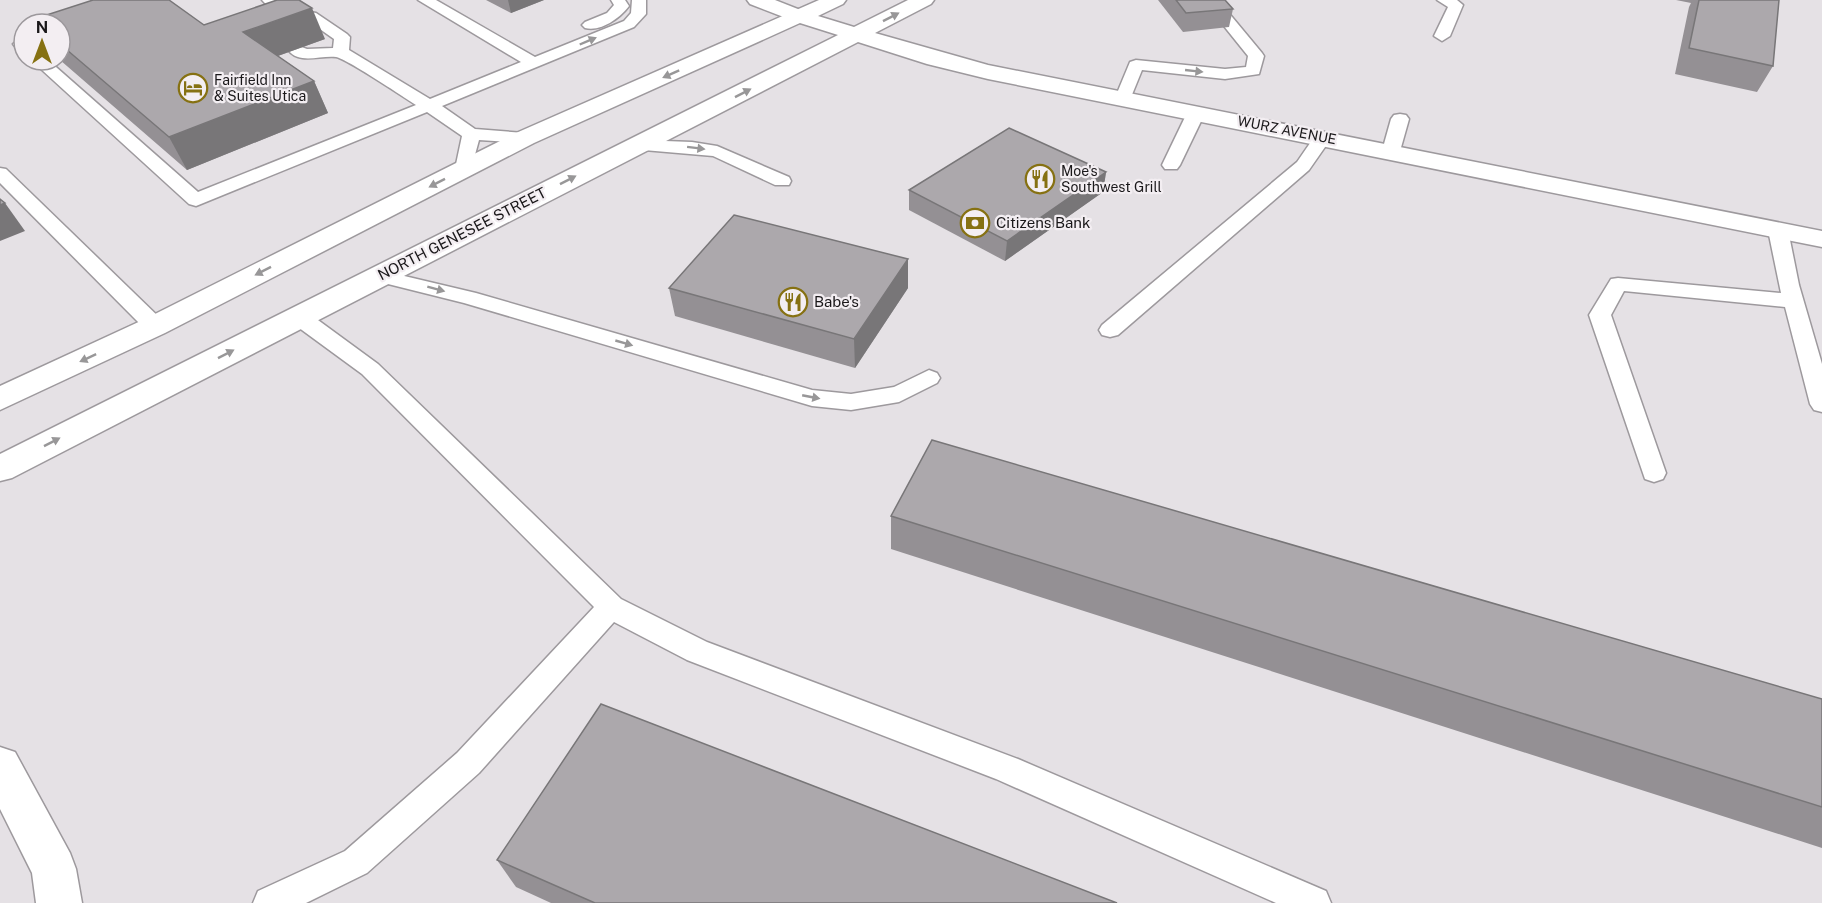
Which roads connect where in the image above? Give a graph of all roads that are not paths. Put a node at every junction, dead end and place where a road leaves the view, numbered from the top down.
1 (269, 0) edge
2 (452, 0) edge
3 (618, 0) edge
4 (639, 0) edge
5 (757, 0) edge
6 (836, 0) edge
7 (924, 0) edge
8 (1210, 0) edge
9 (1444, 0) edge
10 (430, 3) edge
11 (281, 12) junction
12 (801, 16) junction
13 (274, 29) edge
14 (857, 34) junction
15 (1442, 36) dead end
16 (296, 50) edge
17 (341, 52) junction
18 (526, 59) junction
19 (52, 72) edge
20 (1123, 98) junction
21 (430, 106) junction
22 (1196, 112) junction
23 (1400, 119) dead end
24 (471, 134) junction
25 (1323, 137) junction
26 (525, 138) junction
27 (638, 145) junction
28 (1391, 151) junction
29 (1172, 165) dead end
30 (464, 169) junction
31 (0, 173) edge
32 (783, 181) dead end
33 (1778, 230) junction
34 (1822, 239) edge
35 (379, 276) junction
36 (1793, 301) junction
37 (299, 317) junction
38 (155, 326) junction
39 (1110, 330) dead end
40 (929, 378) dead end
41 (0, 399) edge
42 (1822, 404) edge
43 (0, 469) edge
44 (1654, 473) dead end
45 (612, 607) junction
46 (0, 766) edge
47 (59, 903) edge
48 (270, 903) edge
49 (1314, 903) edge

1 - 11 lane
2 - 10 lane
3 - 18 lane
18 -> 4 lane
5 - 12 main road, WURZ AVENUE
6 - 12 main road
14 -> 7 main road, NORTH GENESEE STREET
20 -> 8 lane
9 - 15 lane
10 - 18 lane
11 - 13 lane
11 - 17 lane
12 - 14 main road, WURZ AVENUE
12 -> 26 main road
14 - 20 main road, WURZ AVENUE
27 -> 14 main road, NORTH GENESEE STREET
16 - 17 lane
17 - 21 lane
18 - 21 lane
19 - 21 lane
20 - 22 main road, WURZ AVENUE
21 - 24 lane
22 - 25 main road, WURZ AVENUE
22 - 29 lane
23 - 28 lane
24 - 26 lane
24 - 30 lane
25 - 28 main road, WURZ AVENUE
25 - 39 lane
26 - 30 main road
27 -> 32 lane
35 -> 27 main road, NORTH GENESEE STREET
28 - 33 main road, WURZ AVENUE
30 -> 38 main road
31 - 38 lane
33 - 34 main road, WURZ AVENUE
33 - 36 lane
35 - 37 main road, NORTH GENESEE STREET
35 -> 40 lane
36 - 42 lane
36 - 44 lane
43 -> 37 main road, NORTH GENESEE STREET
37 - 45 lane
38 -> 41 main road
45 - 48 lane
45 - 49 lane
46 - 47 main road

